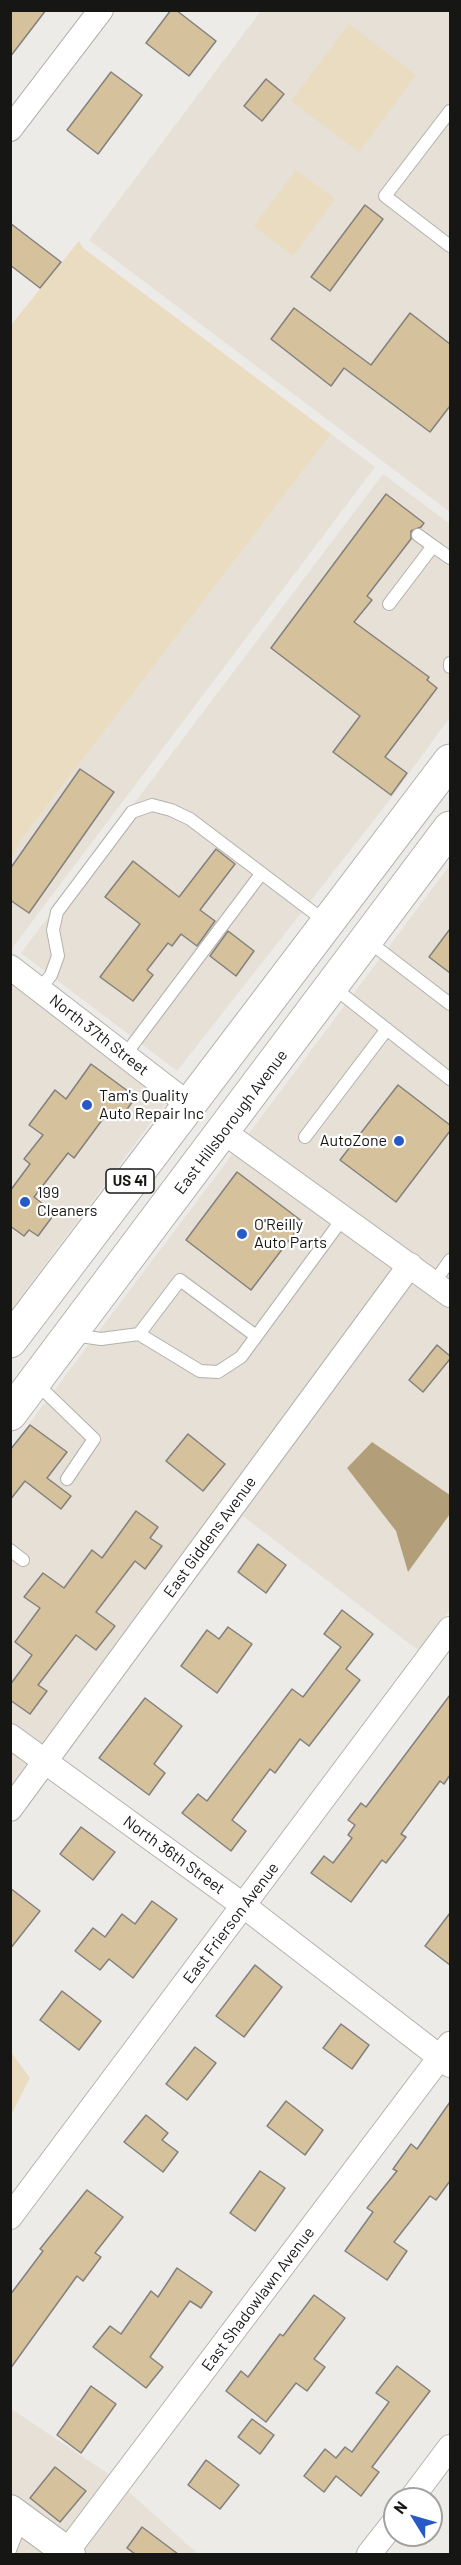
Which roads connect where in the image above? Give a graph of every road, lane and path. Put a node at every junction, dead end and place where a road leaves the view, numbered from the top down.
1 (101, 10) edge
2 (450, 111) edge
3 (10, 129) edge
4 (450, 246) edge
5 (418, 536) dead end
6 (433, 546) junction
7 (450, 558) edge
8 (389, 604) dead end
9 (450, 761) edge
10 (428, 791) junction
11 (443, 843) edge
12 (261, 874) junction
13 (328, 923) junction
14 (368, 941) junction
15 (10, 966) edge
16 (333, 987) junction
17 (40, 990) junction
18 (450, 1004) edge
19 (253, 1024) junction
20 (387, 1029) junction
21 (125, 1055) junction
22 (450, 1079) edge
23 (188, 1104) junction
24 (224, 1132) junction
25 (305, 1137) dead end
26 (168, 1206) junction
27 (344, 1218) junction
28 (450, 1260) edge
29 (410, 1265) junction
30 (442, 1289) edge
31 (139, 1334) junction
32 (71, 1335) junction
33 (256, 1336) junction
34 (10, 1341) edge
35 (35, 1382) junction
36 (10, 1414) edge
37 (67, 1479) dead end
38 (10, 1550) edge
39 (23, 1560) dead end
40 (450, 1629) edge
41 (10, 1736) edge
42 (45, 1762) junction
43 (10, 1809) edge
44 (244, 1905) junction
45 (447, 2055) edge
46 (10, 2217) edge
47 (450, 2447) edge
48 (420, 2487) edge
49 (17, 2515) edge
50 (383, 2536) edge
51 (10, 2550) edge
52 (67, 2554) edge
53 (369, 2554) edge

1 - 3 street
2 - 4 lane
5 - 6 lane
6 - 7 lane
6 - 8 lane
9 - 10 main road, US 41
10 - 11 main road
10 - 13 main road, US 41
11 - 14 main road, East Hillsborough Avenue / US 41
12 - 13 lane
12 - 17 lane
12 - 21 lane
13 - 19 main road, US 41
14 - 16 main road, East Hillsborough Avenue / US 41
14 - 18 lane
15 - 17 street, North 37th Street
16 - 20 lane
16 - 24 main road, East Hillsborough Avenue / US 41
17 - 21 street, North 37th Street
19 - 23 main road, US 41
19 - 24 main road
20 - 22 lane
20 - 25 lane
21 - 23 street, North 37th Street
23 - 26 main road
23 - 34 main road, US 41
24 - 26 main road, East Hillsborough Avenue / US 41
24 - 27 street
26 - 32 main road, East Hillsborough Avenue / US 41
27 - 29 street
27 - 33 lane
28 - 30 lane
29 - 30 street
29 - 42 street, East Giddens Avenue
31 - 32 lane
31 - 33 lane
31 - 33 lane
32 - 35 main road, East Hillsborough Avenue / US 41
35 - 36 main road, East Hillsborough Avenue / US 41
35 - 37 lane
38 - 39 lane
40 - 44 street, East Frierson Avenue
41 - 42 street, North 36th Street
42 - 43 street, East Giddens Avenue
42 - 44 street, North 36th Street
44 - 45 street, North 36th Street
44 - 46 street, East Frierson Avenue
45 - 52 street, East Shadowlawn Avenue
47 - 48 street
49 - 51 lane
49 - 52 street
50 - 53 street

